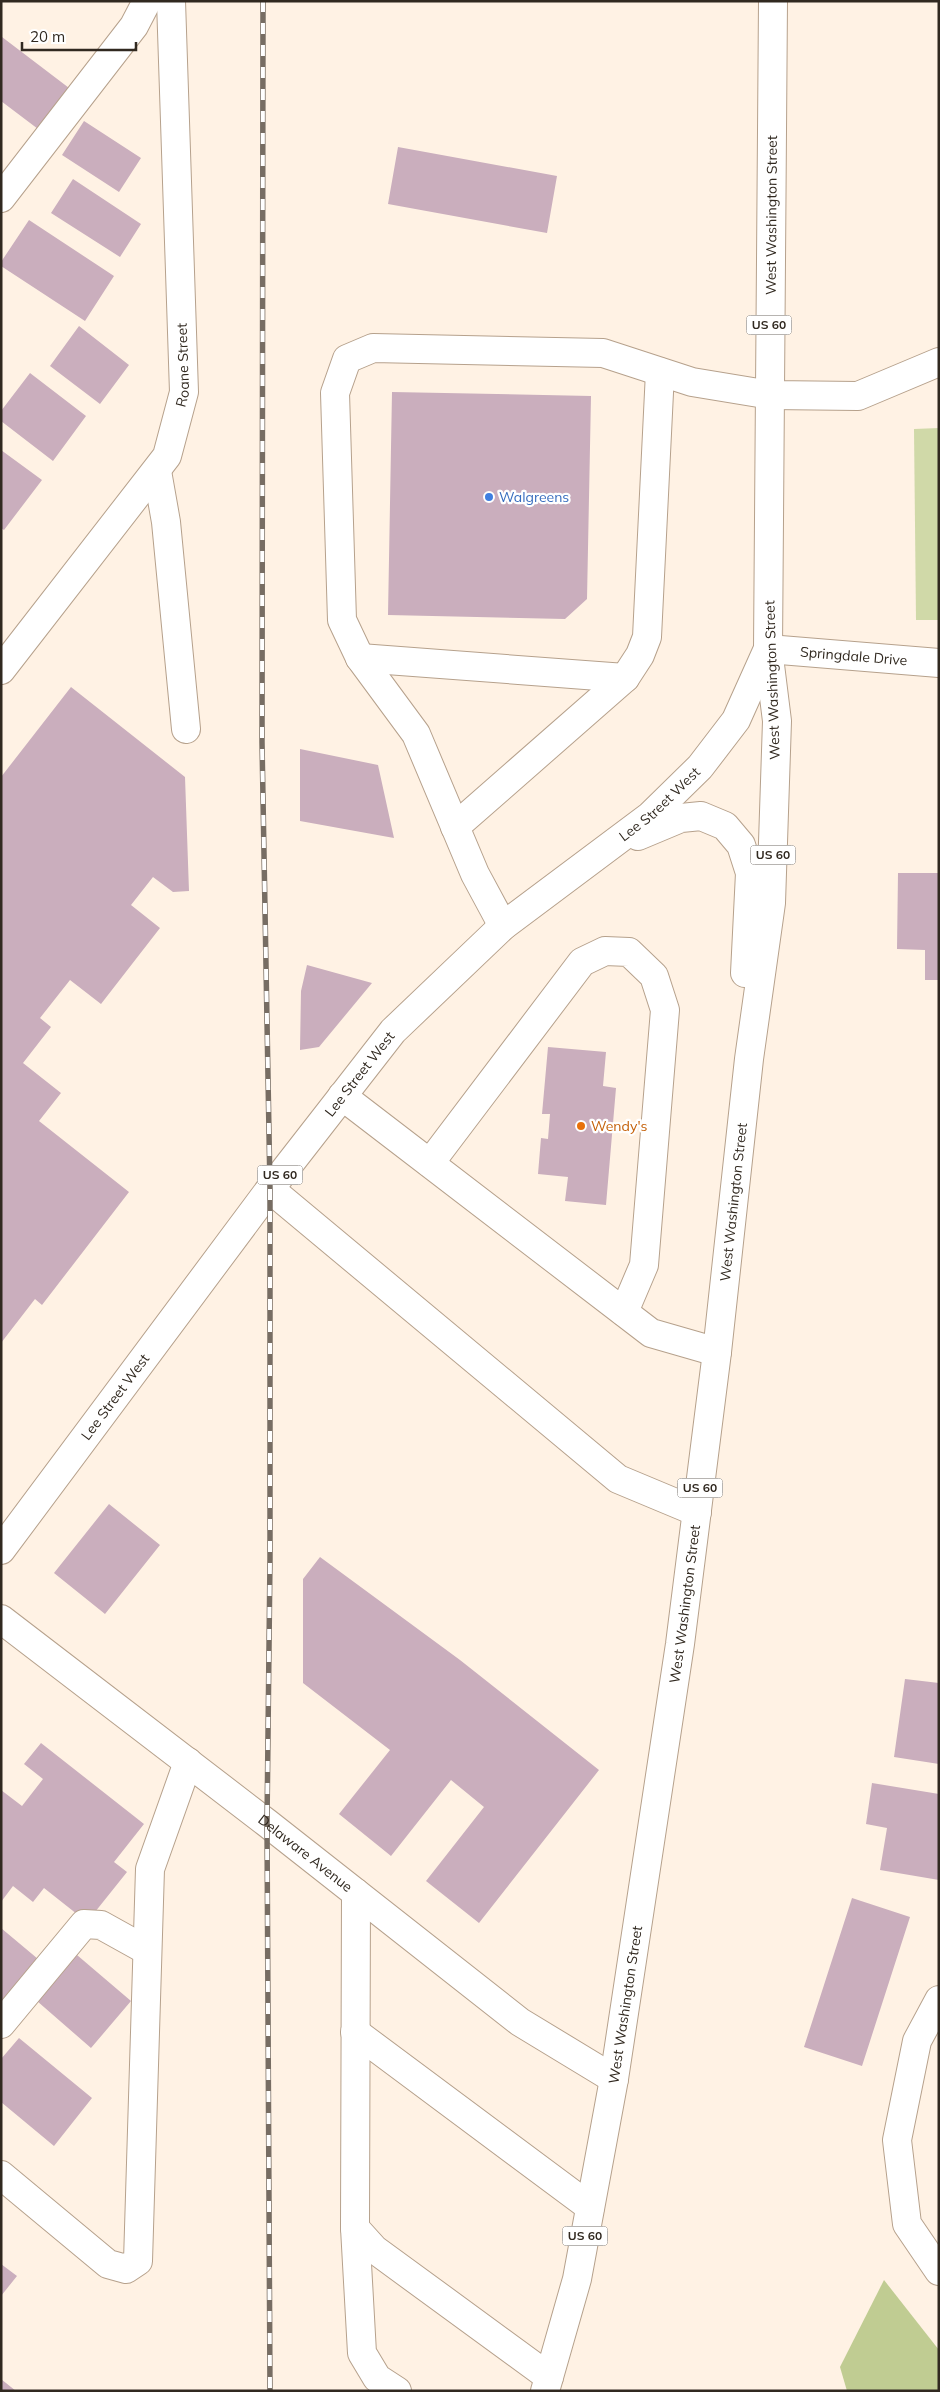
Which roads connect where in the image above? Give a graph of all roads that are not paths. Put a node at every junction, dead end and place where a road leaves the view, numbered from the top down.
1 (147, 1) edge
2 (170, 1) edge
3 (773, 1) edge
4 (1, 198) edge
5 (939, 362) edge
6 (660, 372) junction
7 (771, 395) junction
8 (157, 471) junction
9 (768, 649) junction
10 (360, 658) junction
11 (939, 663) edge
12 (1, 670) edge
13 (625, 678) junction
14 (186, 729) dead end
15 (455, 827) junction
16 (610, 847) junction
17 (503, 926) junction
18 (749, 1059) junction
19 (342, 1096) junction
20 (430, 1163) junction
21 (270, 1189) junction
22 (624, 1312) junction
23 (717, 1352) junction
24 (697, 1512) junction
25 (1, 1550) edge
26 (1, 1619) edge
27 (188, 1762) junction
28 (356, 1893) junction
29 (146, 1950) junction
30 (939, 2000) edge
31 (1, 2024) edge
32 (355, 2032) junction
33 (614, 2079) junction
34 (1, 2175) edge
35 (590, 2207) junction
36 (355, 2228) junction
37 (939, 2271) edge
38 (547, 2384) edge
39 (398, 2391) edge

1 - 4 main road
2 - 8 main road, Roane Street
3 - 7 main road, West Washington Street / US 60
5 - 7 main road
6 - 7 main road
6 - 10 main road
6 - 13 main road
7 - 9 main road, West Washington Street / US 60
8 - 12 main road, Roane Street
8 - 14 main road
9 - 11 main road, Springdale Drive
9 - 16 main road, Lee Street West / US 60
9 - 18 main road, West Washington Street / US 60
10 - 13 main road
10 - 15 main road
13 - 15 main road
15 - 17 main road
16 - 17 main road, Lee Street West / US 60
16 - 18 main road
17 - 19 main road, Lee Street West / US 60
18 - 23 main road, West Washington Street / US 60
19 - 20 main road
19 - 21 main road, Lee Street West / US 60
20 - 22 main road
20 - 22 main road
21 - 24 main road
21 - 25 main road, Lee Street West / US 60
22 - 23 main road
23 - 24 main road, West Washington Street / US 60
24 - 33 main road, West Washington Street / US 60
26 - 27 main road, Delaware Avenue
27 - 28 main road, Delaware Avenue
27 - 29 main road
28 - 32 main road
28 - 33 main road, Delaware Avenue
29 - 31 main road
29 - 34 main road
30 - 37 main road
32 - 35 main road
32 - 36 main road
33 - 35 main road, West Washington Street / US 60
35 - 38 main road, West Washington Street / US 60
36 - 38 main road
36 - 39 main road

